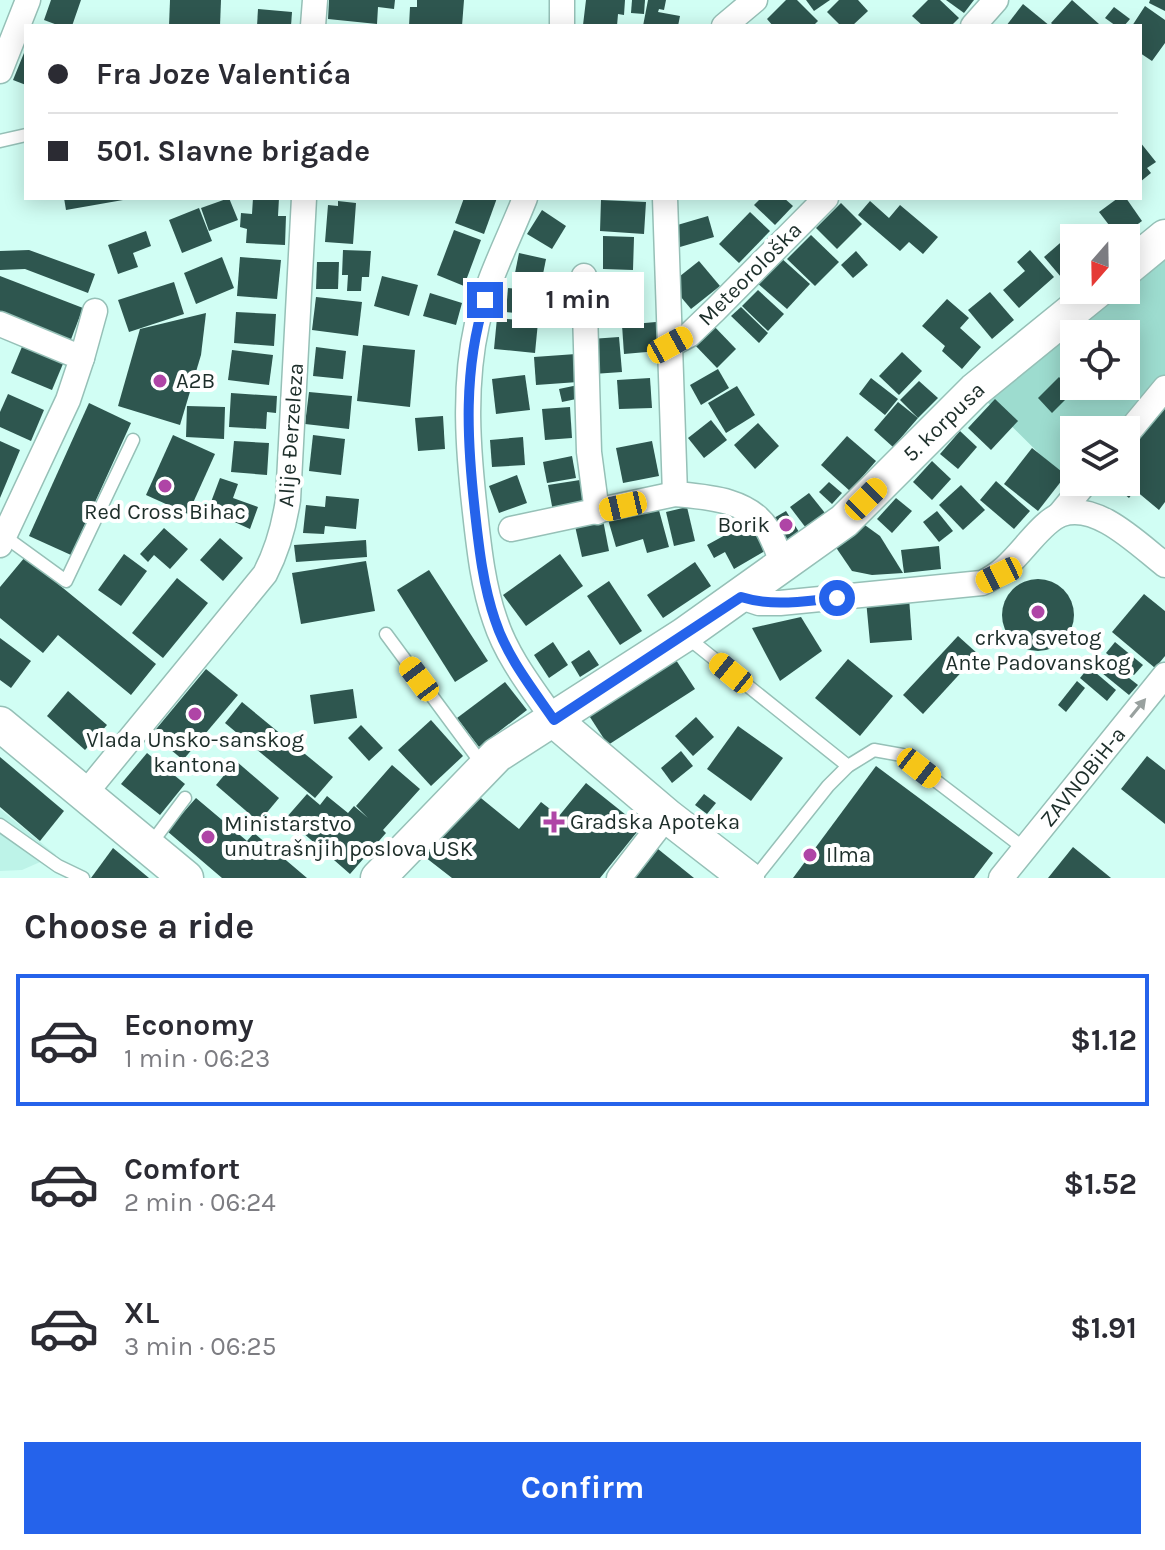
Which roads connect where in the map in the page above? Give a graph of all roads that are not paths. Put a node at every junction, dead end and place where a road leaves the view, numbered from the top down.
1 (28, 0) edge
2 (315, 0) edge
3 (562, 0) edge
4 (755, 0) edge
5 (996, 0) edge
6 (313, 24) edge
7 (562, 24) edge
8 (726, 24) edge
9 (975, 24) edge
10 (0, 71) edge
11 (24, 135) edge
12 (0, 141) edge
13 (304, 200) edge
14 (528, 200) edge
15 (665, 200) edge
16 (824, 200) edge
17 (1165, 237) edge
18 (1140, 258) edge
19 (584, 276) dead end
20 (1081, 304) edge
21 (95, 311) dead end
22 (0, 324) edge
23 (670, 345) junction
24 (82, 358) junction
25 (1165, 388) edge
26 (1140, 418) edge
27 (133, 440) dead end
28 (675, 494) junction
29 (1075, 496) edge
30 (597, 512) junction
31 (1059, 515) junction
32 (511, 529) dead end
33 (2, 540) edge
34 (1165, 565) edge
35 (784, 566) junction
36 (741, 597) junction
37 (386, 634) dead end
38 (684, 635) junction
39 (1165, 675) edge
40 (554, 720) junction
41 (0, 724) edge
42 (848, 766) junction
43 (484, 767) junction
44 (84, 795) junction
45 (185, 798) dead end
46 (667, 816) junction
47 (0, 825) edge
48 (148, 847) junction
49 (1025, 849) junction
50 (83, 878) edge
51 (186, 878) edge
52 (378, 878) edge
53 (619, 878) edge
54 (747, 878) edge
55 (755, 878) edge
56 (1001, 878) edge

1 - 10 street
2 - 6 street
3 - 7 street
4 - 8 street
5 - 9 street
11 - 12 lane
13 - 44 street, Alije Đerzeleza
14 - 40 street
15 - 23 street
16 - 23 street, Meteorološka
17 - 18 street
19 - 30 street
20 - 35 street, 5. korpusa
21 - 24 street
22 - 24 street
23 - 28 street
24 - 33 street
25 - 26 street
27 - 33 lane
28 - 30 street
28 - 35 street
29 - 31 street
30 - 32 street
31 - 34 street
31 - 36 street
35 - 36 street, 5. korpusa
36 - 38 street, 5. korpusa
37 - 43 lane
38 - 40 street, 5. korpusa
38 - 42 lane
49 -> 39 street, ZAVNOBiH-a
40 - 43 street, 5. korpusa
40 - 46 street
41 - 44 street
42 - 49 lane
42 - 55 lane
43 - 52 street, 5. korpusa
44 - 48 street
45 - 48 lane
46 - 53 street
46 - 54 street
47 - 50 lane
48 - 51 street
49 - 56 street, ZAVNOBiH-a

